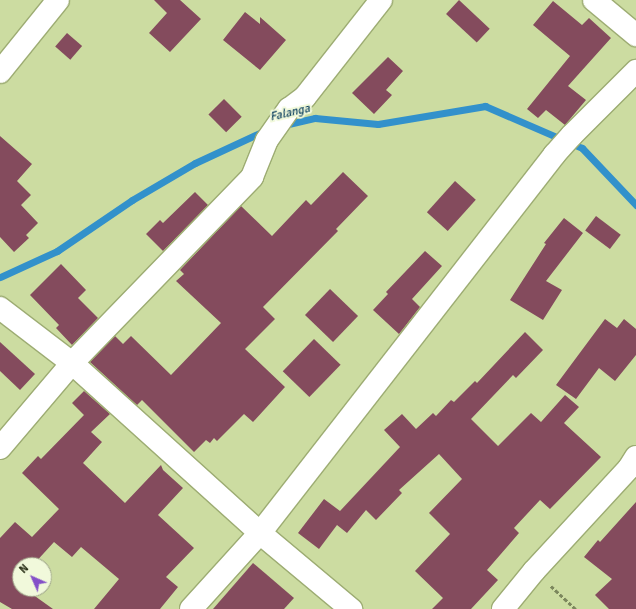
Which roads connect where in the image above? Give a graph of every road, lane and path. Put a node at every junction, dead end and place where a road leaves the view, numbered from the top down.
1 (58, 0) edge
2 (381, 0) edge
3 (594, 0) edge
4 (636, 35) edge
5 (636, 71) edge
6 (0, 72) edge
7 (0, 308) edge
8 (72, 363) junction
9 (0, 448) edge
10 (634, 465) edge
11 (260, 533) junction
12 (534, 571) junction
13 (191, 609) edge
14 (351, 609) edge
15 (503, 609) edge
16 (576, 609) edge

1 - 6 street
2 - 8 street
3 - 4 street
5 - 11 street
7 - 8 street
8 - 9 street
8 - 11 street
10 - 12 street
11 - 13 street
11 - 14 street
12 - 15 street
12 - 16 path

